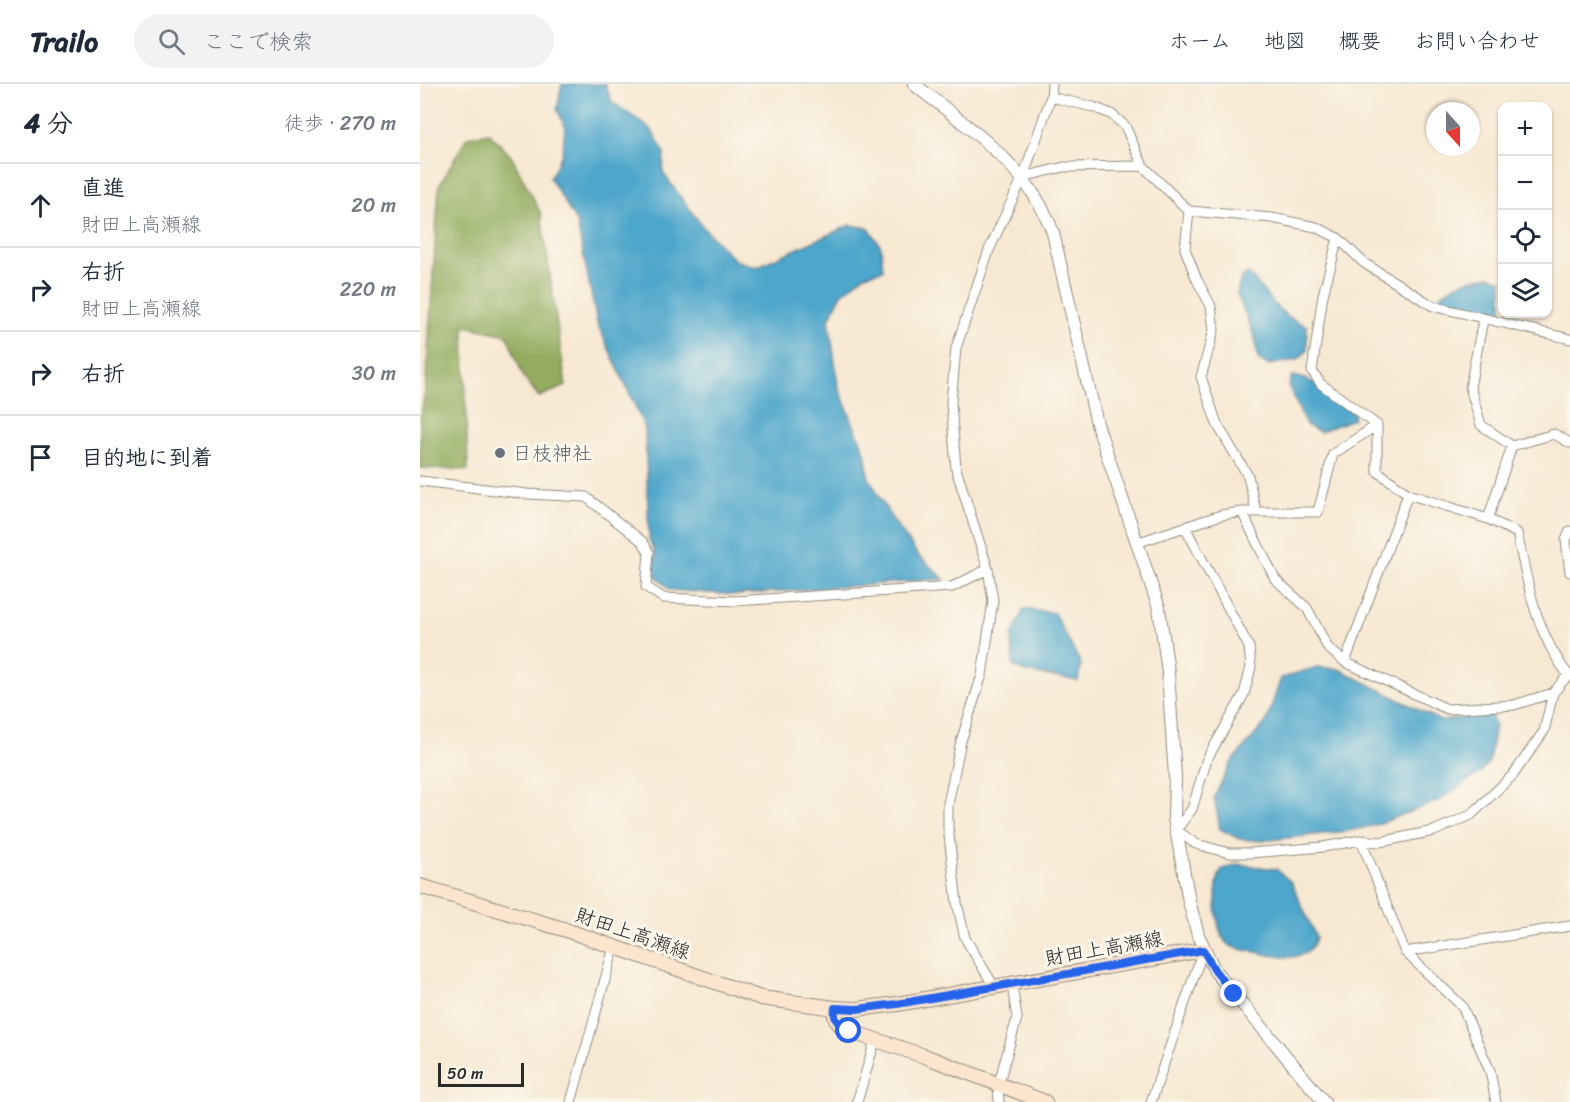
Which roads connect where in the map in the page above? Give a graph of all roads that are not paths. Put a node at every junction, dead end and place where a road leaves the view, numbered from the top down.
1 (914, 84) edge
2 (1052, 84) edge
3 (1051, 98) junction
4 (1143, 166) junction
5 (1023, 177) junction
6 (1189, 211) junction
7 (1338, 238) junction
8 (1483, 320) junction
9 (1570, 339) edge
10 (1377, 425) junction
11 (1570, 442) edge
12 (1512, 446) junction
13 (420, 481) edge
14 (1408, 494) junction
15 (1256, 511) junction
16 (1242, 512) junction
17 (1488, 519) junction
18 (1185, 527) junction
19 (1570, 531) edge
20 (1139, 542) junction
21 (988, 569) junction
22 (1570, 572) edge
23 (1345, 662) junction
24 (1569, 676) edge
25 (1553, 693) junction
26 (1176, 830) junction
27 (1361, 840) junction
28 (420, 886) edge
29 (1570, 926) edge
30 (614, 947) junction
31 (1203, 950) junction
32 (1405, 952) junction
33 (1012, 985) junction
34 (995, 988) junction
35 (835, 1008) junction
36 (875, 1041) junction
37 (998, 1086) junction
38 (571, 1102) edge
39 (857, 1102) edge
40 (999, 1102) edge
41 (1045, 1102) edge
42 (1151, 1102) edge
43 (1324, 1102) edge
44 (1496, 1102) edge

1 - 5 street
2 - 3 street
3 - 4 street
3 - 5 street
4 - 5 street
4 - 6 street
5 - 20 street
5 - 21 street
6 - 7 street
6 - 15 street
7 - 8 street
7 - 10 street
8 - 9 street
8 - 12 street
10 - 14 street
10 - 15 street
11 - 12 street
12 - 17 street
13 - 21 street
14 - 17 street
14 - 23 street
15 - 16 street
16 - 18 street
16 - 23 street
17 - 24 street
18 - 20 street
18 - 26 street
19 - 22 street
20 - 26 street
21 - 34 street
23 - 25 street
24 - 25 street
25 - 27 street
26 - 27 street
26 - 31 street
27 - 32 street
28 - 30 main road, 財田上高瀬線
29 - 32 street
30 - 35 main road, 財田上高瀬線
30 - 38 street
31 - 33 main road, 財田上高瀬線
31 - 42 street
31 - 43 street
32 - 44 street
33 - 34 main road, 財田上高瀬線
33 - 37 street
34 - 35 main road, 財田上高瀬線
35 - 36 main road
36 - 37 main road
36 - 39 street
37 - 40 street
37 - 41 main road

